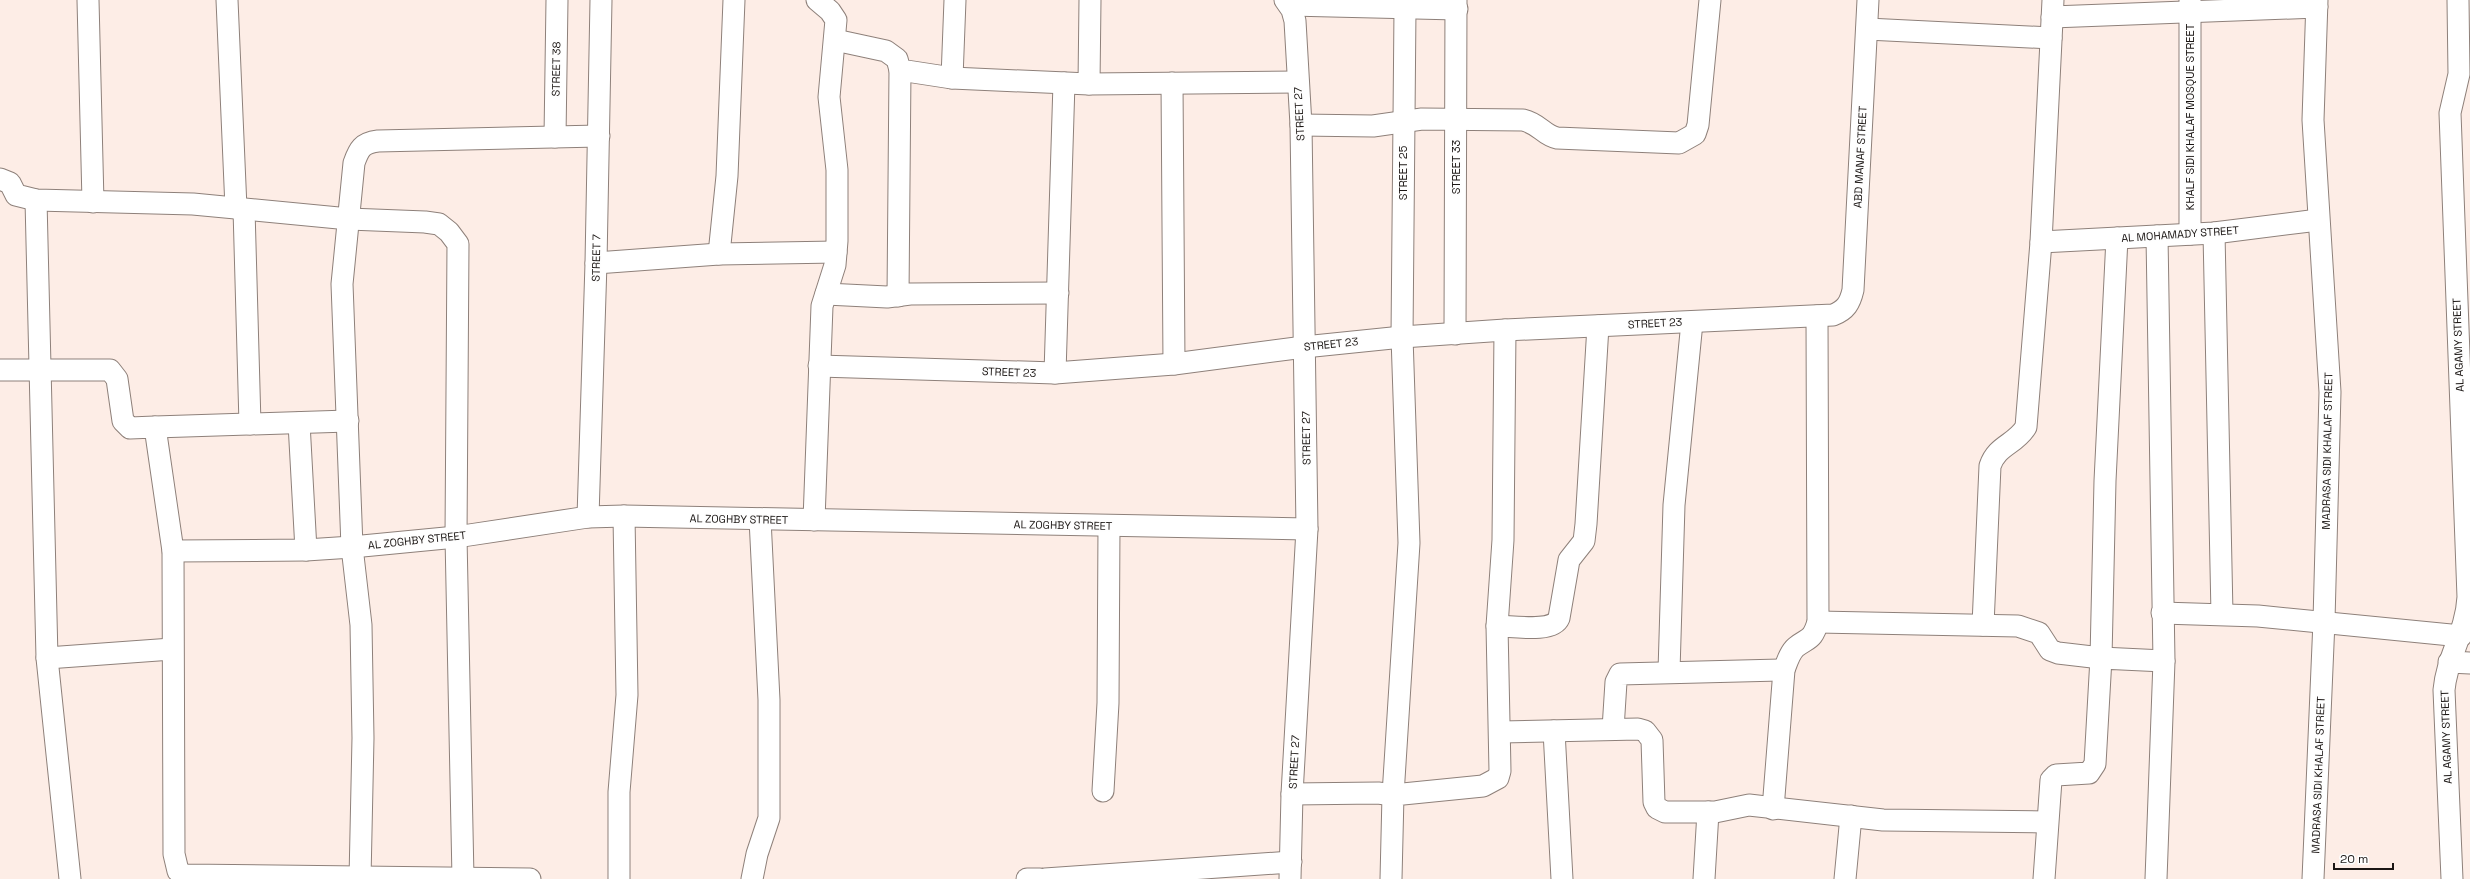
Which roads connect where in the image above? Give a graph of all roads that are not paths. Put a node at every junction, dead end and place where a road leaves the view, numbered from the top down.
1 (88, 0) edge
2 (227, 0) edge
3 (557, 0) edge
4 (600, 0) edge
5 (734, 0) edge
6 (817, 0) edge
7 (955, 0) edge
8 (1090, 0) edge
9 (1710, 0) edge
10 (1868, 0) edge
11 (2458, 0) edge
12 (1287, 2) edge
13 (2317, 3) edge
14 (1456, 4) edge
15 (2190, 6) edge
16 (2053, 8) edge
17 (1404, 9) junction
18 (1866, 29) junction
19 (2051, 38) junction
20 (836, 40) junction
21 (900, 70) junction
22 (952, 78) junction
23 (1298, 82) junction
24 (1064, 83) junction
25 (1172, 83) junction
26 (1089, 84) junction
27 (1456, 120) junction
28 (1404, 123) junction
29 (1301, 125) junction
30 (598, 136) junction
31 (555, 138) junction
32 (0, 179) edge
33 (36, 200) junction
34 (93, 202) junction
35 (240, 209) junction
36 (350, 219) junction
37 (2318, 220) junction
38 (2214, 233) junction
39 (2190, 234) junction
40 (2157, 236) junction
41 (2117, 238) junction
42 (2041, 242) junction
43 (836, 252) junction
44 (719, 254) junction
45 (596, 263) junction
46 (1058, 293) junction
47 (826, 294) junction
48 (898, 296) junction
49 (1844, 311) joint
50 (1817, 316) junction
51 (1692, 322) junction
52 (1598, 326) junction
53 (1505, 330) junction
54 (1455, 334) junction
55 (1402, 337) junction
56 (1304, 347) junction
57 (1174, 364) junction
58 (819, 366) junction
59 (0, 370) edge
60 (40, 370) junction
61 (1055, 374) junction
62 (348, 421) junction
63 (299, 423) junction
64 (250, 424) junction
65 (155, 427) junction
66 (624, 516) junction
67 (588, 517) junction
68 (760, 519) junction
69 (814, 520) junction
70 (1109, 526) junction
71 (1307, 530) junction
72 (456, 536) junction
73 (352, 547) junction
74 (306, 550) junction
75 (173, 551) junction
76 (2162, 613) junction
77 (2222, 614) junction
78 (2324, 621) junction
79 (1818, 622) junction
80 (1983, 625) junction
81 (1497, 626) junction
82 (2461, 636) junction
83 (172, 649) junction
84 (47, 658) junction
85 (2101, 658) junction
86 (2164, 661) junction
87 (2449, 662) junction
88 (2470, 663) edge
89 (1784, 670) junction
90 (1669, 671) junction
91 (1613, 729) junction
92 (1554, 731) junction
93 (1501, 732) junction
94 (1103, 791) dead end
95 (1292, 794) junction
96 (1393, 795) junction
97 (1773, 809) junction
98 (1708, 812) junction
99 (1850, 816) junction
100 (2047, 822) junction
101 (1290, 870) edge
102 (2458, 871) edge
103 (256, 877) edge
104 (360, 878) edge
105 (438, 878) edge
106 (463, 878) edge
107 (70, 879) edge
108 (530, 879) edge
109 (619, 879) edge
110 (752, 879) edge
111 (1027, 879) edge
112 (1040, 879) edge
113 (1045, 879) edge
114 (1391, 879) edge
115 (1562, 879) edge
116 (1704, 879) edge
117 (1845, 879) edge
118 (2044, 879) edge
119 (2156, 879) edge
120 (2314, 879) edge

1 - 34 street
2 - 35 street
3 - 31 street, STREET 38
4 - 30 street, STREET 7
5 - 44 street
6 - 20 street
7 - 22 street
8 - 26 street
9 - 27 street
10 - 18 street, ABD MANAF STREET
11 - 82 street, AL AGAMY STREET
12 - 17 street
12 - 23 street, STREET 27
13 - 15 street
13 - 37 street, MADRASA SIDI KHALAF STREET
14 - 17 street
14 - 27 street, STREET 33
15 - 16 street
15 - 39 street, KHALF SIDI KHALAF MOSQUE STREET
16 - 19 street
17 - 28 street, STREET 25
18 - 19 street
18 - 49 street, ABD MANAF STREET
19 - 42 street
20 - 21 street
20 - 43 street
21 - 22 street
21 - 48 street
22 - 24 street
23 - 25 street
23 - 29 street, STREET 27
24 - 26 street
24 - 46 street
25 - 26 street
25 - 57 street
27 - 28 street
27 - 54 street, STREET 33
28 - 29 street
28 - 55 street, STREET 25
29 - 56 street, STREET 27
30 - 31 street
30 - 45 street, STREET 7
31 - 36 street
32 - 33 street
33 - 34 street
33 - 60 street
34 - 35 street
35 - 36 street
35 - 64 street
36 - 62 street
36 - 72 street
37 - 38 street, AL MOHAMADY STREET
37 - 78 street, MADRASA SIDI KHALAF STREET
38 - 39 street, AL MOHAMADY STREET
38 - 77 street
39 - 40 street, AL MOHAMADY STREET
40 - 41 street, AL MOHAMADY STREET
40 - 76 street
41 - 42 street, AL MOHAMADY STREET
41 - 85 street
42 - 80 street
43 - 44 street
43 - 47 street
44 - 45 street
45 - 67 street, STREET 7
46 - 48 street
46 - 61 street
47 - 48 street
47 - 58 street
49 - 50 street, STREET 23
50 - 51 street, STREET 23
50 - 79 street
51 - 52 street, STREET 23
51 - 90 street
52 - 53 street, STREET 23
52 - 81 street
53 - 54 street, STREET 23
53 - 81 street
54 - 55 street, STREET 23
55 - 56 street, STREET 23
55 - 96 street, STREET 25
56 - 57 street, STREET 23
56 - 71 street, STREET 27
57 - 61 street, STREET 23
58 - 61 street, STREET 23
58 - 69 street
59 - 60 street
60 - 65 street
60 - 84 street
62 - 63 street
62 - 73 street
63 - 64 street
63 - 74 street
64 - 65 street
65 - 75 street
66 - 67 street, AL ZOGHBY STREET
66 - 68 street, AL ZOGHBY STREET
66 - 109 street
67 - 72 street, AL ZOGHBY STREET
68 - 69 street, AL ZOGHBY STREET
68 - 110 street
69 - 70 street, AL ZOGHBY STREET
70 - 71 street, AL ZOGHBY STREET
70 - 94 street
71 - 95 street, STREET 27
72 - 73 street, AL ZOGHBY STREET
72 - 106 street
73 - 74 street, AL ZOGHBY STREET
73 - 104 street
74 - 75 street, AL ZOGHBY STREET
75 - 83 street
76 - 77 street
76 - 86 street
77 - 78 street
78 - 82 street
78 - 120 street, MADRASA SIDI KHALAF STREET
79 - 80 street
79 - 89 street
80 - 85 street
81 - 93 street
82 - 87 street, AL AGAMY STREET
83 - 84 street
83 - 103 street
84 - 107 street
85 - 86 street
85 - 100 street
86 - 119 street
87 - 88 street
87 - 102 street, AL AGAMY STREET
89 - 90 street
89 - 97 street
90 - 91 street
91 - 92 street
91 - 98 street
92 - 93 street
92 - 115 street
93 - 96 street
95 - 96 street
95 - 101 street, STREET 27
96 - 114 street, STREET 25
97 - 98 street
97 - 99 street
98 - 116 street
99 - 100 street
99 - 117 street
100 - 118 street
101 - 113 street
103 - 104 street
104 - 105 street
105 - 106 street
106 - 108 street
111 - 112 street

